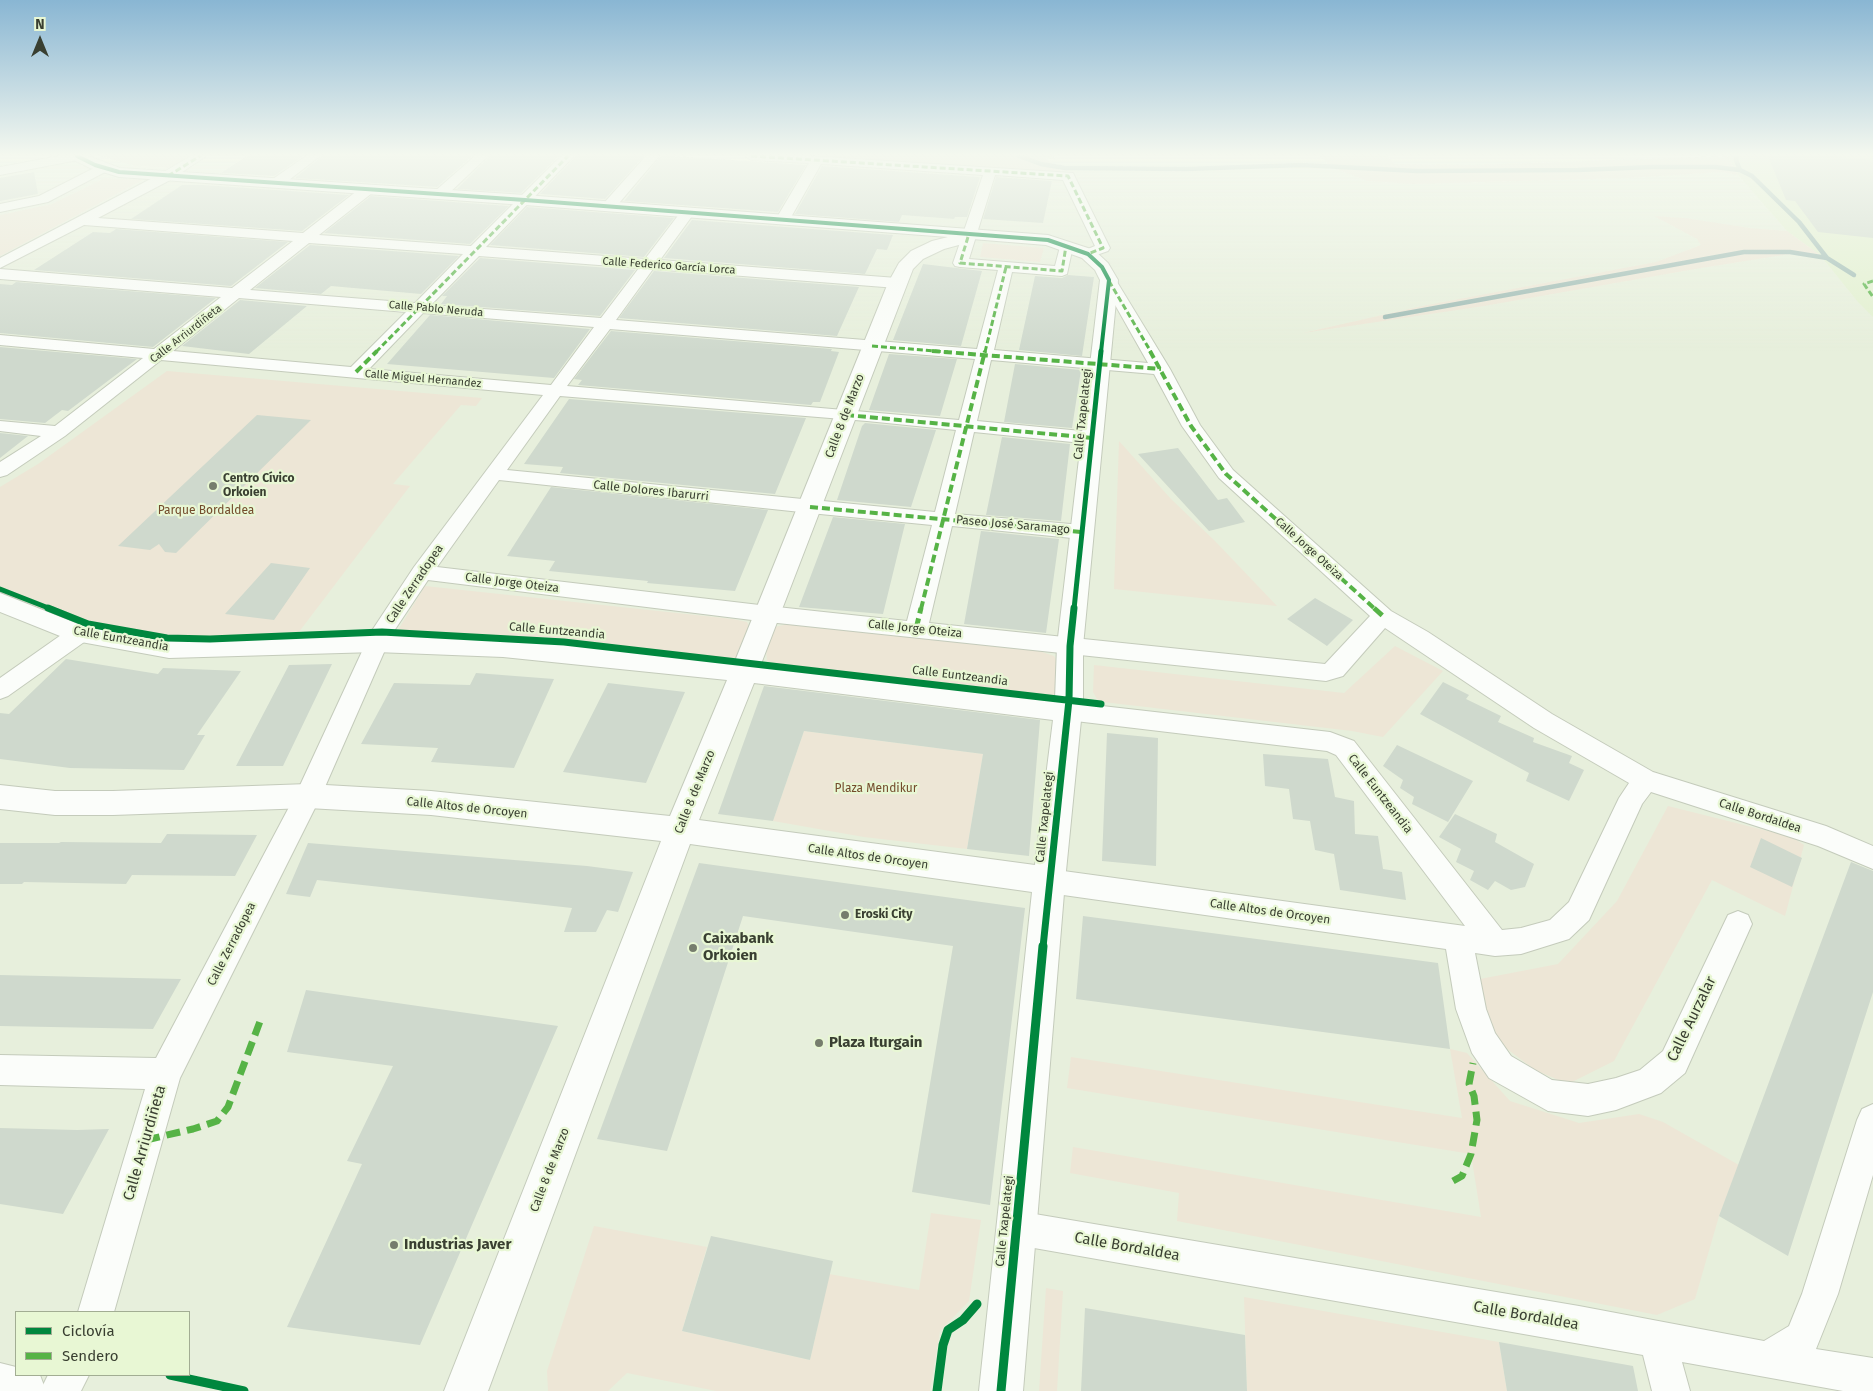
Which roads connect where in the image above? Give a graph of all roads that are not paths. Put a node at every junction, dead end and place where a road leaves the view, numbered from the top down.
1 (82, 221) joint
2 (327, 221) edge
3 (504, 221) edge
4 (681, 221) edge
5 (804, 221) edge
6 (974, 221) edge
7 (1090, 221) edge
8 (969, 235) junction
9 (305, 238) junction
10 (1066, 246) junction
11 (475, 250) junction
12 (1088, 254) junction
13 (0, 264) edge
14 (650, 264) junction
15 (1006, 267) junction
16 (0, 274) edge
17 (1109, 280) junction
18 (897, 283) junction
19 (238, 292) junction
20 (418, 308) junction
21 (606, 324) junction
22 (0, 340) edge
23 (872, 346) junction
24 (159, 355) junction
25 (984, 355) junction
26 (1099, 365) junction
27 (1161, 369) junction
28 (356, 372) junction
29 (556, 390) junction
30 (846, 415) junction
31 (0, 426) edge
32 (967, 426) junction
33 (59, 432) junction
34 (1092, 438) junction
35 (0, 471) edge
36 (493, 474) junction
37 (810, 507) junction
38 (944, 519) junction
39 (1082, 532) junction
40 (422, 572) junction
41 (0, 602) edge
42 (768, 614) junction
43 (1383, 616) junction
44 (916, 630) junction
45 (78, 634) junction
46 (376, 643) junction
47 (1070, 646) junction
48 (744, 672) junction
49 (0, 690) edge
50 (1067, 711) junction
51 (1644, 780) junction
52 (308, 796) junction
53 (0, 797) edge
54 (680, 830) junction
55 (1873, 858) edge
56 (1049, 881) junction
57 (1738, 924) dead end
58 (1458, 938) junction
59 (1495, 943) junction
60 (0, 1070) edge
61 (166, 1074) junction
62 (1873, 1120) edge
63 (1016, 1228) junction
64 (96, 1311) edge
65 (1658, 1341) junction
66 (1766, 1360) junction
67 (69, 1376) edge
68 (1873, 1378) edge
69 (0, 1385) edge
70 (24, 1391) edge
71 (59, 1391) edge
72 (466, 1391) edge
73 (1000, 1391) edge
74 (1671, 1391) edge

1 - 9 street, Calle Federico García Lorca
1 - 13 street
2 - 9 street, Calle Arriurdiñeta
3 - 11 street
4 - 14 street, Calle Zerradopea
5 - 8 street
6 - 8 street
7 - 12 street
8 - 10 street
8 - 15 street
8 - 18 street, Calle 8 de Marzo
9 - 11 street, Calle Federico García Lorca
9 - 19 street, Calle Arriurdiñeta
10 - 12 street
10 - 15 street
11 - 14 street, Calle Federico García Lorca
11 - 20 street
12 - 17 street
14 - 18 street, Calle Federico García Lorca
14 - 21 street, Calle Zerradopea
15 - 25 street, Paseo José Saramago
16 - 19 street, Calle Pablo Neruda
17 - 26 street, Calle Txapelategi
17 - 27 street, Calle Jorge Oteiza
18 - 23 street, Calle 8 de Marzo
19 - 20 street, Calle Pablo Neruda
19 - 24 street, Calle Arriurdiñeta
20 - 21 street, Calle Pablo Neruda
20 - 28 street
21 - 23 street, Calle Pablo Neruda
21 - 29 street, Calle Zerradopea
22 - 24 street, Calle Miguel Hernandez
23 - 25 street
23 - 30 street, Calle 8 de Marzo
24 - 28 street, Calle Miguel Hernandez
24 - 33 street, Calle Arriurdiñeta
25 - 26 street
25 - 32 street, Paseo José Saramago
26 - 27 street
26 - 34 street, Calle Txapelategi
27 - 43 street, Calle Jorge Oteiza
28 - 29 street, Calle Miguel Hernandez
29 - 30 street, Calle Miguel Hernandez
29 - 36 street, Calle Zerradopea
30 - 32 street
30 - 37 street, Calle 8 de Marzo
31 - 33 street
32 - 34 street
32 - 38 street, Paseo José Saramago
33 - 35 street, Calle Arriurdiñeta
34 - 39 street, Calle Txapelategi
36 - 37 street, Calle Dolores Ibarurri
36 - 40 street, Calle Zerradopea
37 - 38 street, Paseo José Saramago
37 - 42 street, Calle 8 de Marzo
38 - 39 street, Paseo José Saramago
38 - 44 street, Paseo José Saramago
39 - 47 street, Calle Txapelategi
40 - 42 street, Calle Jorge Oteiza
40 - 46 street, Calle Zerradopea
41 - 45 street, Calle Euntzeandia
42 - 44 street, Calle Jorge Oteiza
42 - 48 street, Calle 8 de Marzo
43 - 47 street, Calle Jorge Oteiza
43 - 51 street, Calle Jorge Oteiza
44 - 47 street, Calle Jorge Oteiza
45 - 46 street, Calle Euntzeandia
45 - 49 street
46 - 48 street, Calle Euntzeandia
46 - 52 street, Calle Zerradopea
47 - 50 street, Calle Txapelategi
48 - 50 street, Calle Euntzeandia
48 - 54 street, Calle 8 de Marzo
50 - 56 street, Calle Txapelategi
50 - 59 street, Calle Euntzeandia
51 - 55 street, Calle Bordaldea
51 - 59 street, Calle Altos de Orcoyen
52 - 53 street, Calle Altos de Orcoyen
52 - 54 street, Calle Altos de Orcoyen
52 - 61 street, Calle Zerradopea
54 - 56 street, Calle Altos de Orcoyen
54 - 72 street, Calle 8 de Marzo
56 - 58 street, Calle Altos de Orcoyen
56 - 63 street, Calle Txapelategi
57 - 58 street, Calle Aurzalar
58 - 59 street, Calle Altos de Orcoyen
60 - 61 street, Calle Arriurdiñeta
61 - 64 street, Calle Arriurdiñeta
62 - 66 street
63 - 65 street, Calle Bordaldea
63 - 73 street, Calle Txapelategi
65 - 66 street, Calle Bordaldea
65 - 74 street
66 - 68 street, Calle Bordaldea
67 - 71 street
69 - 70 street

